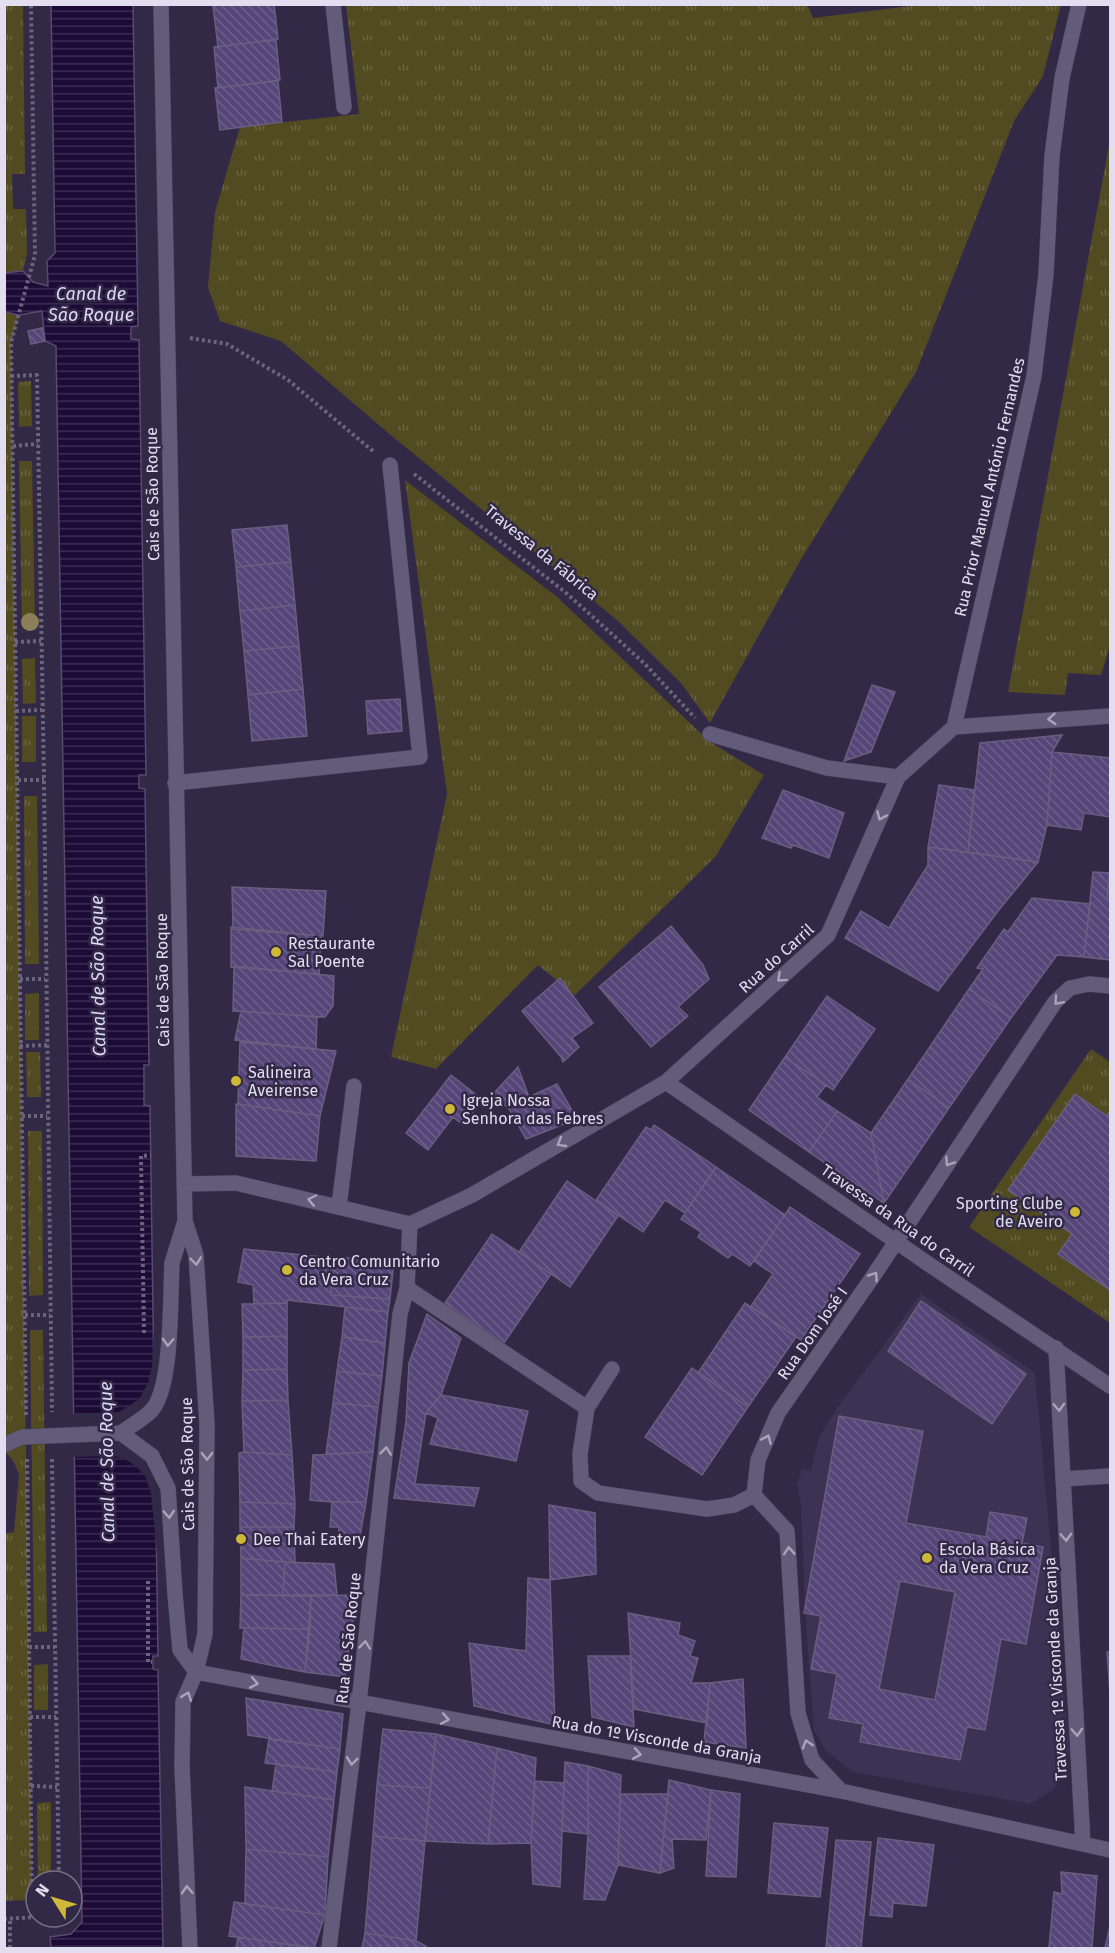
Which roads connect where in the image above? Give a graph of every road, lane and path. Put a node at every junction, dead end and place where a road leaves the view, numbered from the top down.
1 (31, 4) edge
2 (161, 4) edge
3 (333, 4) edge
4 (1079, 4) edge
5 (344, 106) dead end
6 (167, 335) junction
7 (11, 376) junction
8 (38, 444) junction
9 (13, 446) junction
10 (390, 465) junction
11 (41, 641) junction
12 (15, 642) junction
13 (42, 710) junction
14 (16, 711) junction
15 (1110, 716) edge
16 (954, 727) junction
17 (710, 734) joint
18 (898, 777) junction
19 (18, 780) junction
20 (44, 780) junction
21 (175, 783) junction
22 (20, 979) junction
23 (45, 979) junction
24 (1110, 986) edge
25 (48, 1045) junction
26 (20, 1046) junction
27 (666, 1082) junction
28 (354, 1086) dead end
29 (22, 1116) junction
30 (47, 1116) junction
31 (184, 1184) junction
32 (339, 1206) junction
33 (185, 1221) junction
34 (410, 1224) junction
35 (896, 1242) junction
36 (406, 1288) junction
37 (25, 1315) junction
38 (50, 1315) junction
39 (1056, 1348) junction
40 (612, 1369) dead end
41 (1110, 1386) edge
42 (587, 1408) junction
43 (26, 1419) dead end
44 (52, 1422) dead end
45 (121, 1433) junction
46 (4, 1445) edge
47 (27, 1450) dead end
48 (52, 1457) dead end
49 (1110, 1476) edge
50 (1063, 1479) junction
51 (754, 1495) junction
52 (29, 1647) junction
53 (55, 1647) junction
54 (196, 1672) junction
55 (359, 1703) junction
56 (30, 1717) junction
57 (56, 1718) junction
58 (31, 1786) junction
59 (57, 1787) junction
60 (841, 1791) junction
61 (1083, 1844) junction
62 (1110, 1850) edge
63 (33, 1869) edge
64 (59, 1869) edge
65 (24, 1918) edge
66 (7, 1919) edge
67 (10, 1948) edge
68 (190, 1948) edge
69 (329, 1948) edge

1 - 7 path
2 - 6 street, Cais de São Roque
3 - 5 street
4 - 16 street, Rua Prior Manuel António Fernandes
6 - 10 path, Travessa da Fábrica
6 - 21 street, Cais de São Roque
7 - 8 path
7 - 9 path
8 - 9 path
8 - 11 path
9 - 12 path
10 - 17 path, Travessa da Fábrica
10 - 21 street
11 - 12 path
11 - 13 path
12 - 14 path
13 - 14 path
13 - 20 path
14 - 19 path
15 -> 16 street
16 - 18 street, Rua do Carril
17 - 18 street
18 -> 27 street, Rua do Carril
19 - 20 path
19 - 22 path
20 - 23 path
21 - 31 street, Cais de São Roque
22 - 23 path
22 - 26 path
23 - 25 path
24 -> 35 street, Rua Dom José I
25 - 26 path
25 - 30 path
26 - 29 path
27 -> 34 street, Rua do Carril
27 - 35 street, Travessa da Rua do Carril
28 - 32 street
29 - 30 path
29 - 37 path
30 - 38 path
32 -> 31 street
31 - 33 street, Cais de São Roque
32 - 34 street
33 -> 45 street, bridge
33 -> 54 street, Cais de São Roque
34 - 36 street, Rua de São Roque
35 - 39 street, Travessa da Rua do Carril
51 -> 35 street, Rua Dom José I
36 - 42 street
55 -> 36 street, Rua de São Roque
37 - 38 path
37 - 43 path
38 - 44 path
39 - 41 street, Travessa da Rua do Carril
39 -> 50 street, Travessa 1º Visconde da Granja
40 - 42 street
42 - 51 street
45 - 46 street, bridge
45 -> 54 street, bridge
47 - 52 path
48 - 53 path
49 - 50 street
50 -> 61 street, Travessa 1º Visconde da Granja
60 -> 51 street
52 - 53 path
52 - 56 path
53 - 57 path
54 -> 55 street, Rua do 1º Visconde da Granja
68 -> 54 street, Cais de São Roque
55 -> 60 street, Rua do 1º Visconde da Granja
55 -> 69 street, Rua de São Roque
56 - 57 path
56 - 58 path
57 - 59 path
58 - 59 path
58 - 63 path
59 - 64 path
60 - 61 street, Rua do 1º Visconde da Granja
61 - 62 street, Rua do 1º Visconde da Granja
65 - 66 path
66 - 67 path

